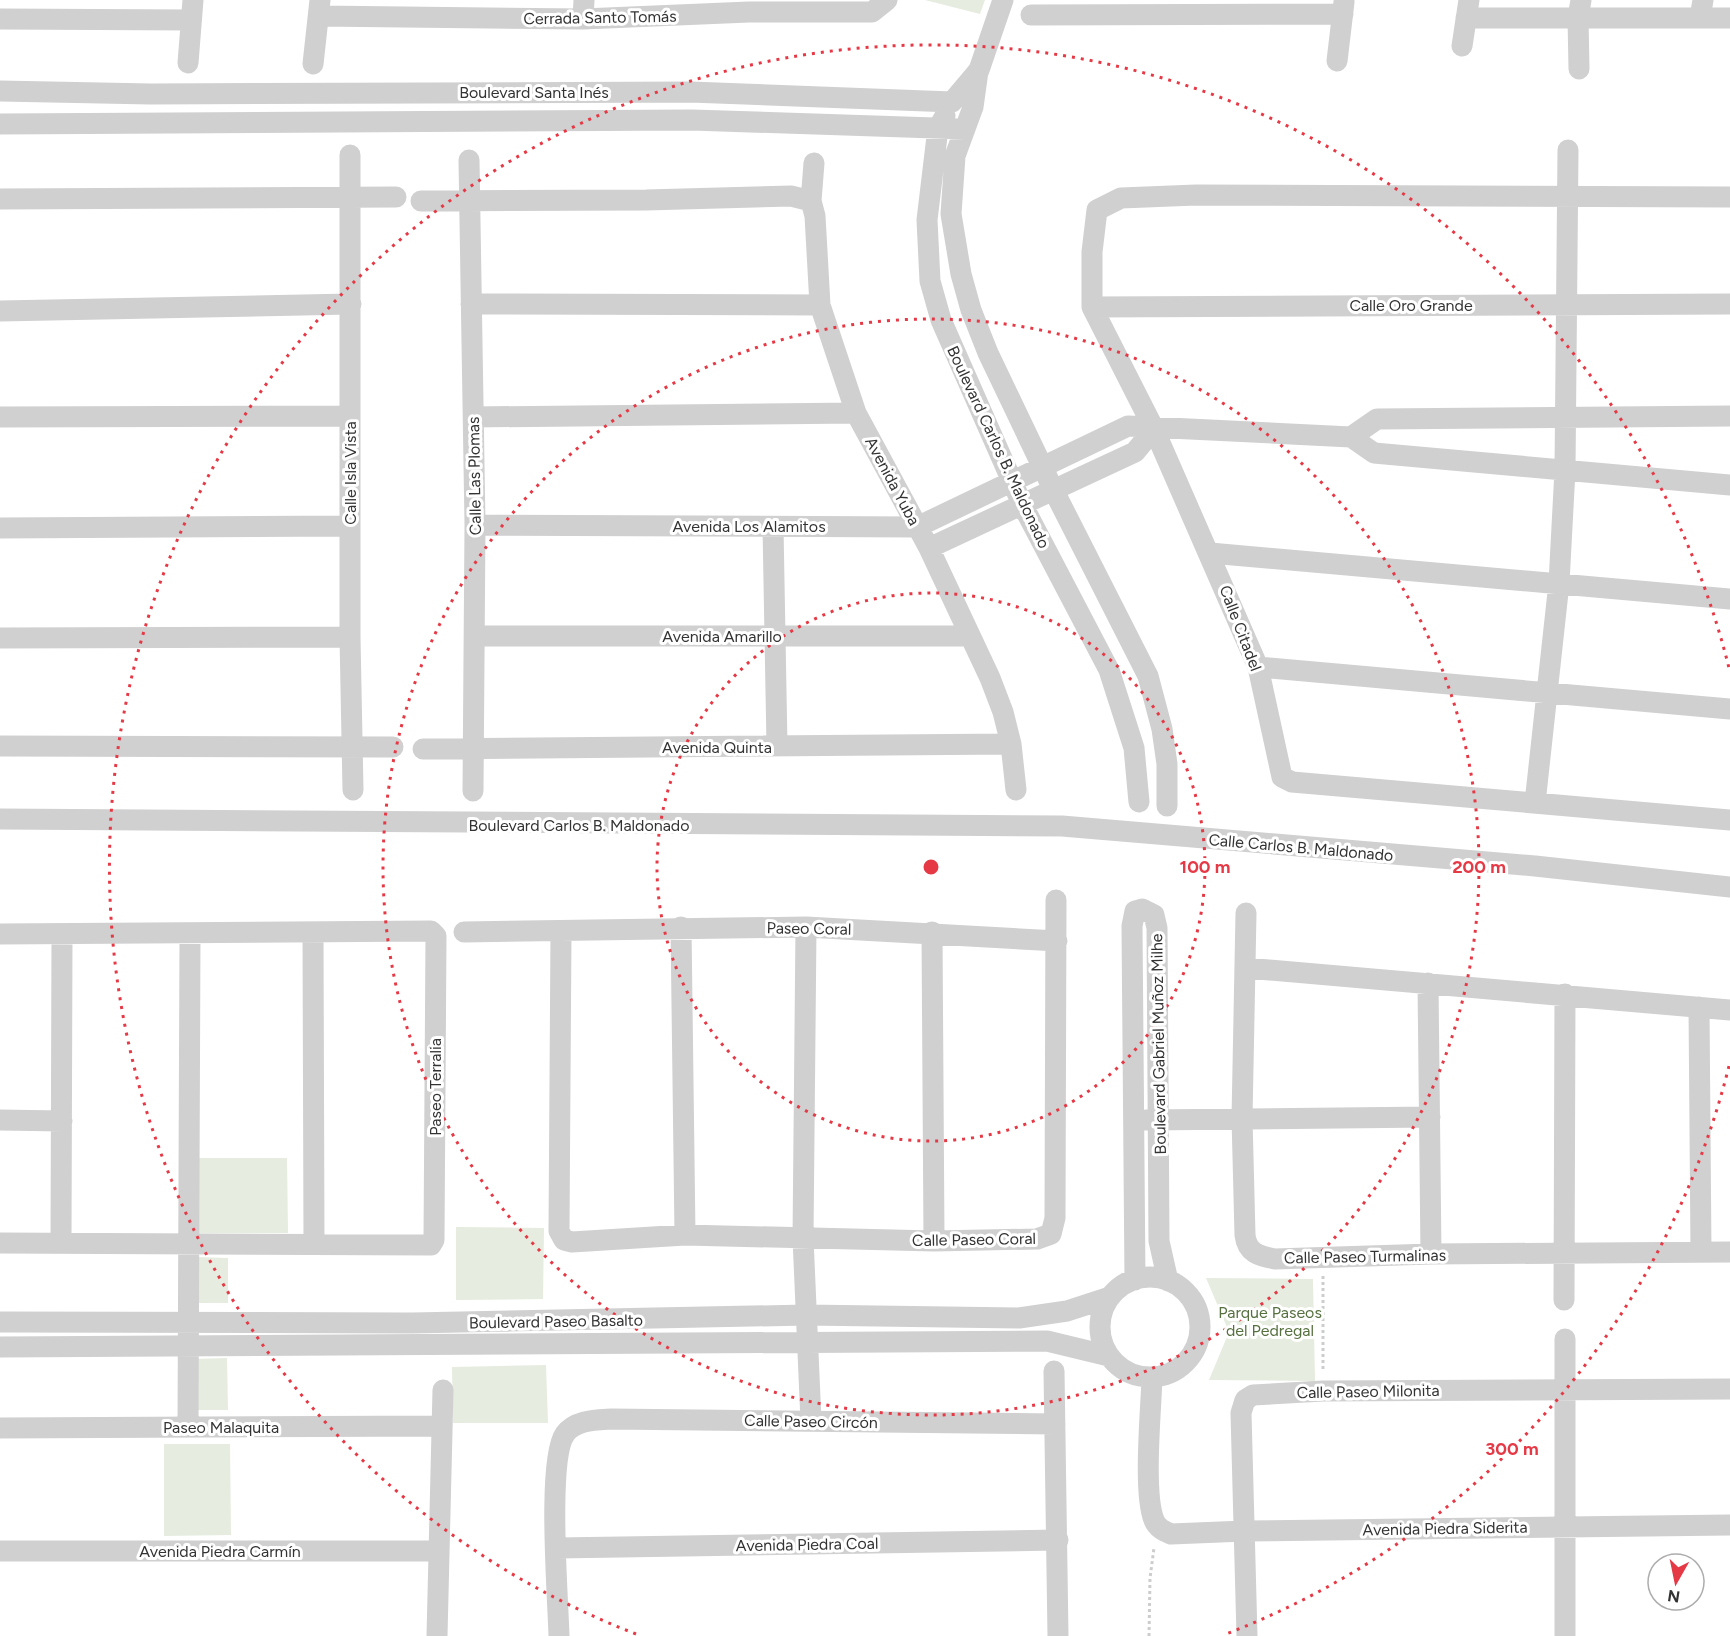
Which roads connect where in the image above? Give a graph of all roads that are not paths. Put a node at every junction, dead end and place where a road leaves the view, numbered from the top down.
1 (1003, 0) edge
2 (883, 4) edge
3 (1344, 7) edge
4 (320, 8) edge
5 (1101, 8) edge
6 (1213, 8) edge
7 (452, 9) edge
8 (584, 9) edge
9 (1467, 9) edge
10 (1579, 9) edge
11 (1702, 9) edge
12 (192, 10) edge
13 (1030, 15) dead end
14 (1730, 18) edge
15 (0, 19) edge
16 (1462, 46) dead end
17 (1337, 61) dead end
18 (188, 63) dead end
19 (313, 64) dead end
20 (1579, 69) dead end
21 (0, 91) edge
22 (962, 104) junction
23 (0, 124) edge
24 (938, 128) junction
25 (966, 129) junction
26 (1568, 150) dead end
27 (350, 155) dead end
28 (469, 160) dead end
29 (814, 162) dead end
30 (351, 197) junction
31 (396, 197) dead end
32 (1730, 197) edge
33 (1568, 198) junction
34 (0, 200) edge
35 (421, 201) dead end
36 (472, 201) junction
37 (811, 201) junction
38 (351, 304) junction
39 (471, 304) junction
40 (820, 304) junction
41 (1567, 304) junction
42 (1730, 304) edge
43 (1092, 308) junction
44 (0, 311) edge
45 (856, 413) junction
46 (350, 416) junction
47 (1566, 416) junction
48 (1730, 416) edge
49 (0, 417) edge
50 (474, 417) junction
51 (1154, 429) junction
52 (1351, 437) junction
53 (1042, 466) junction
54 (1565, 470) junction
55 (1012, 480) junction
56 (1730, 485) edge
57 (1053, 489) junction
58 (1022, 504) junction
59 (475, 525) junction
60 (350, 526) junction
61 (773, 527) junction
62 (917, 527) junction
63 (0, 528) edge
64 (929, 548) junction
65 (1210, 553) junction
66 (1559, 583) junction
67 (1730, 599) edge
68 (475, 636) junction
69 (775, 636) junction
70 (969, 636) junction
71 (350, 637) junction
72 (0, 638) edge
73 (1258, 667) junction
74 (1545, 691) junction
75 (1730, 709) edge
76 (1011, 744) junction
77 (0, 746) edge
78 (777, 746) junction
79 (354, 747) junction
80 (393, 747) dead end
81 (473, 748) junction
82 (423, 749) dead end
83 (353, 790) dead end
84 (1016, 790) dead end
85 (473, 791) dead end
86 (1139, 802) dead end
87 (1535, 803) junction
88 (1167, 806) dead end
89 (0, 819) edge
90 (1730, 820) edge
91 (1158, 833) joint
92 (1730, 887) edge
93 (1056, 900) dead end
94 (1246, 913) dead end
95 (681, 927) junction
96 (806, 927) junction
97 (464, 932) dead end
98 (561, 932) junction
99 (932, 932) junction
100 (314, 933) junction
101 (0, 934) edge
102 (190, 934) junction
103 (62, 935) junction
104 (1057, 941) junction
105 (1246, 968) junction
106 (1428, 983) junction
107 (1565, 994) junction
108 (1699, 1007) junction
109 (1730, 1010) edge
110 (1242, 1118) junction
111 (1430, 1118) junction
112 (1159, 1119) junction
113 (0, 1120) edge
114 (62, 1121) junction
115 (1134, 1121) junction
116 (685, 1235) junction
117 (803, 1238) junction
118 (934, 1241) junction
119 (0, 1243) edge
120 (61, 1243) junction
121 (189, 1243) junction
122 (314, 1243) junction
123 (1701, 1252) junction
124 (1730, 1252) edge
125 (1566, 1253) junction
126 (1431, 1254) junction
127 (1135, 1280) junction
128 (1168, 1281) junction
129 (1110, 1297) junction
130 (1564, 1300) dead end
131 (806, 1315) junction
132 (0, 1322) edge
133 (190, 1322) junction
134 (1565, 1339) dead end
135 (808, 1341) junction
136 (0, 1347) edge
137 (189, 1348) junction
138 (1109, 1356) junction
139 (1054, 1371) dead end
140 (1152, 1378) junction
141 (1565, 1389) junction
142 (1730, 1389) edge
143 (443, 1390) dead end
144 (811, 1421) junction
145 (1055, 1424) junction
146 (442, 1426) junction
147 (188, 1427) junction
148 (0, 1428) edge
149 (1730, 1525) edge
150 (1564, 1526) junction
151 (1245, 1531) junction
152 (1058, 1540) junction
153 (556, 1548) junction
154 (0, 1551) edge
155 (439, 1551) junction
156 (437, 1636) edge
157 (559, 1636) edge
158 (1058, 1636) edge
159 (1247, 1636) edge
160 (1564, 1636) edge

1 - 22 street
2 - 8 street, Cerrada Santo Tomás
3 - 6 street
3 - 17 street
4 - 7 street, Cerrada Santo Tomás
4 - 19 street
5 - 6 street
5 - 13 street
7 - 8 street, Cerrada Santo Tomás
9 - 10 street
9 - 16 street
10 - 11 street
10 - 20 street
11 - 14 street
12 - 15 street
12 - 18 street
21 - 22 street, Boulevard Santa Inés
22 - 24 street, Boulevard Carlos B. Maldonado
22 - 25 street, Boulevard Carlos B. Maldonado
23 - 24 street, Boulevard Santa Inés
24 - 25 street, Boulevard Santa Inés
24 - 55 street, Boulevard Carlos B. Maldonado
25 - 53 street, Boulevard Carlos B. Maldonado
26 - 33 street
27 - 30 street, Calle Isla Vista
28 - 36 street, Calle Las Plomas
29 - 37 street, Avenida Yuba
30 - 31 street
30 - 34 street
30 - 38 street, Calle Isla Vista
32 - 33 street
33 - 41 street
33 - 43 street, Calle Citadel
35 - 36 street
36 - 37 street
36 - 39 street, Calle Las Plomas
37 - 40 street, Avenida Yuba
38 - 44 street
38 - 46 street, Calle Isla Vista
39 - 40 street
39 - 50 street, Calle Las Plomas
40 - 45 street, Avenida Yuba
41 - 42 street, Calle Oro Grande
41 - 43 street, Calle Oro Grande
41 - 47 street
43 - 51 street, Calle Citadel
45 - 50 street
45 - 62 street, Avenida Yuba
46 - 49 street
46 - 60 street, Calle Isla Vista
47 - 48 street
47 - 52 street
47 - 54 street
50 - 59 street, Calle Las Plomas
51 - 52 street, Avenida Los Alamitos
51 - 53 street, Avenida Los Alamitos
51 - 57 street
51 - 65 street, Calle Citadel
52 - 54 street
53 - 55 street, Avenida Los Alamitos
53 - 57 street, Boulevard Carlos B. Maldonado
54 - 56 street
54 - 66 street
55 - 58 street, Boulevard Carlos B. Maldonado
55 - 62 street, Avenida Los Alamitos
57 - 58 street
57 - 88 street, Boulevard Carlos B. Maldonado
58 - 64 street
58 - 86 street, Boulevard Carlos B. Maldonado
59 - 61 street, Avenida Los Alamitos
59 - 68 street, Calle Las Plomas
60 - 63 street
60 - 71 street, Calle Isla Vista
61 - 62 street, Avenida Los Alamitos
61 - 69 street
62 - 64 street, Avenida Yuba
64 - 70 street, Avenida Yuba
65 - 66 street
65 - 73 street, Calle Citadel
66 - 67 street
66 - 74 street
68 - 69 street, Avenida Amarillo
68 - 81 street, Calle Las Plomas
69 - 70 street, Avenida Amarillo
69 - 78 street
70 - 76 street, Avenida Yuba
71 - 72 street
71 - 79 street, Calle Isla Vista
73 - 74 street
73 - 87 street, Calle Citadel
74 - 75 street
74 - 87 street
76 - 78 street, Avenida Quinta
76 - 84 street, Avenida Yuba
77 - 79 street
78 - 81 street, Avenida Quinta
79 - 80 street
79 - 83 street, Calle Isla Vista
81 - 82 street, Avenida Quinta
81 - 85 street, Calle Las Plomas
87 - 90 street
89 - 91 street, Boulevard Carlos B. Maldonado
91 - 92 street, Calle Carlos B. Maldonado
93 - 104 street, Calle Paseo Coral
94 - 105 street, Calle Paseo Turmalinas
95 - 96 street, Paseo Coral
95 - 98 street, Paseo Coral
95 - 116 street
96 - 99 street, Paseo Coral
96 - 117 street
97 - 98 street, Paseo Coral
98 - 116 street, Calle Paseo Coral
99 - 104 street, Paseo Coral
99 - 118 street
100 - 102 street, Paseo Terralia
100 - 122 street
100 - 122 street, Paseo Terralia
101 - 103 street, Paseo Terralia
102 - 103 street, Paseo Terralia
102 - 121 street
103 - 114 street
104 - 118 street, Calle Paseo Coral
105 - 106 street
105 - 110 street, Calle Paseo Turmalinas
106 - 107 street
106 - 111 street
107 - 108 street
107 - 125 street
108 - 109 street
108 - 123 street
110 - 111 street
110 - 112 street
110 - 126 street, Calle Paseo Turmalinas
111 - 126 street
112 - 115 street
112 - 115 street, Boulevard Gabriel Muñoz Milhe
112 - 128 street, Boulevard Gabriel Muñoz Milhe
113 - 114 street
114 - 120 street
115 - 127 street, Boulevard Gabriel Muñoz Milhe
116 - 117 street, Calle Paseo Coral
117 - 118 street, Calle Paseo Coral
117 - 131 street
119 - 120 street, Paseo Terralia
120 - 121 street, Paseo Terralia
121 - 122 street, Paseo Terralia
121 - 133 street
123 - 124 street, Calle Paseo Turmalinas
123 - 125 street, Calle Paseo Turmalinas
125 - 126 street, Calle Paseo Turmalinas
125 - 130 street
127 - 128 street
127 - 129 street
128 - 140 street
129 - 131 street, Boulevard Paseo Basalto
129 - 138 street
131 - 133 street, Boulevard Paseo Basalto
131 - 135 street
132 - 133 street, Boulevard Paseo Basalto
133 - 137 street
134 - 141 street
135 - 137 street, Boulevard Paseo Basalto
135 - 138 street, Boulevard Paseo Basalto
135 - 144 street
136 - 137 street, Boulevard Paseo Basalto
137 - 147 street
138 - 140 street
139 - 145 street
140 - 151 street, Avenida Piedra Siderita
141 - 142 street, Calle Paseo Milonita
141 - 150 street
141 - 151 street, Calle Paseo Milonita
143 - 146 street
144 - 145 street, Calle Paseo Circón
144 - 153 street, Calle Paseo Circón
145 - 152 street
146 - 147 street, Paseo Malaquita
146 - 155 street
147 - 148 street, Paseo Malaquita
149 - 150 street, Avenida Piedra Siderita
150 - 151 street, Avenida Piedra Siderita
150 - 160 street
151 - 159 street, Calle Paseo Milonita
152 - 153 street, Avenida Piedra Coal
152 - 158 street
153 - 157 street
154 - 155 street, Avenida Piedra Carmín
155 - 156 street

